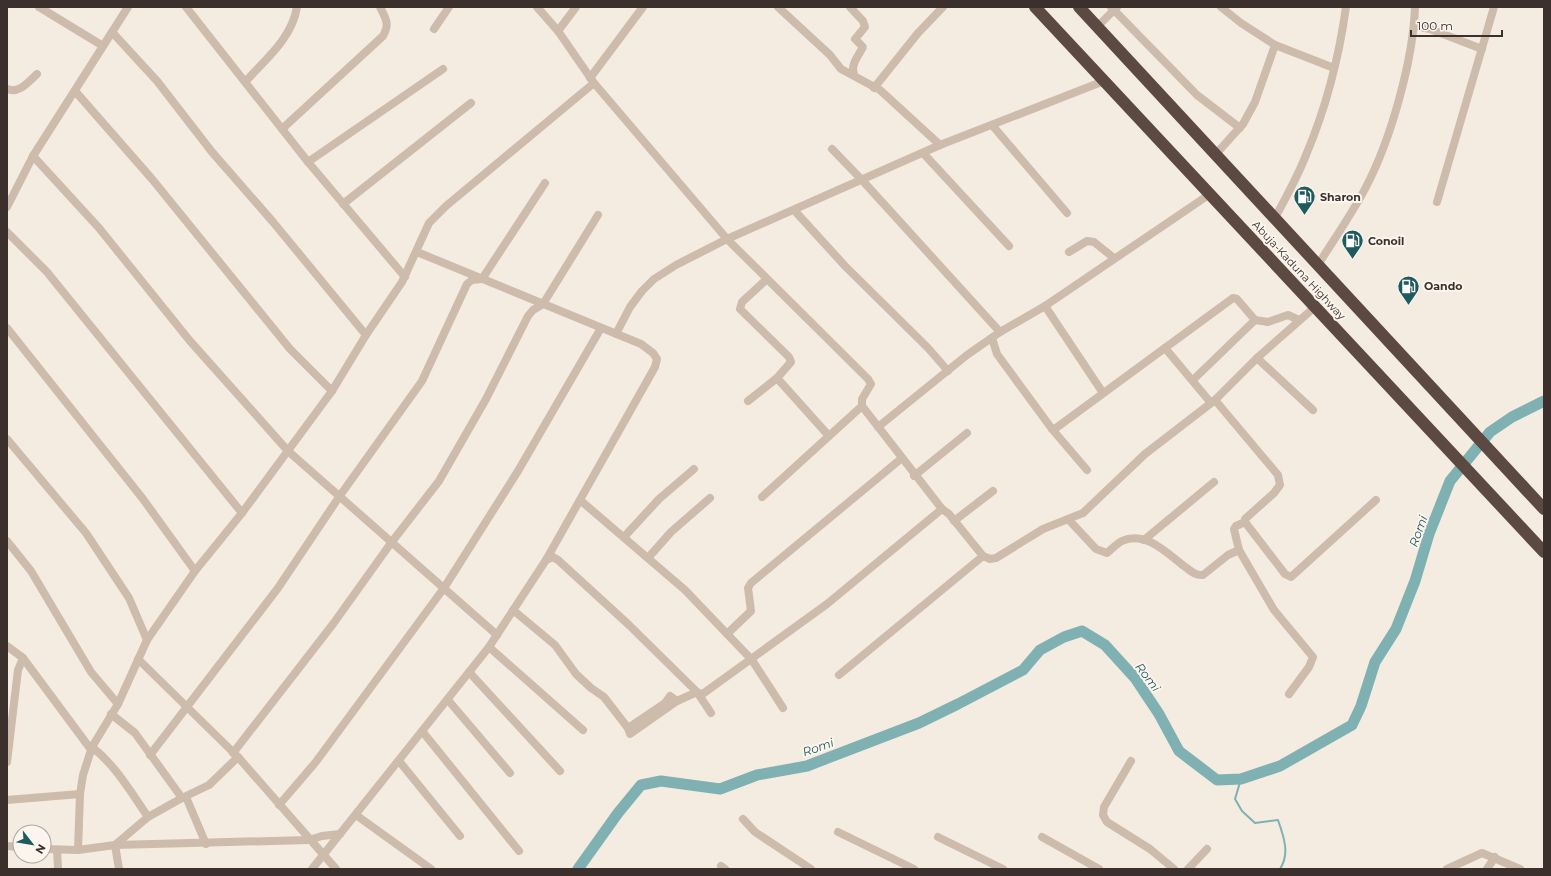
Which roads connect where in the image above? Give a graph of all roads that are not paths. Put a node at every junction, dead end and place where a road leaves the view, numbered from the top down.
1 (39, 7) edge
2 (128, 7) edge
3 (186, 7) edge
4 (297, 7) edge
5 (380, 7) edge
6 (448, 7) edge
7 (537, 7) edge
8 (576, 7) edge
9 (643, 7) edge
10 (778, 7) edge
11 (850, 7) edge
12 (942, 7) edge
13 (1035, 7) edge
14 (1079, 7) edge
15 (1221, 7) edge
16 (1346, 7) edge
17 (1415, 7) edge
18 (1494, 7) edge
19 (1114, 8) edge
20 (1414, 26) junction
21 (1097, 28) junction
22 (434, 30) dead end
23 (558, 31) junction
24 (112, 32) junction
25 (1275, 45) junction
26 (103, 46) junction
27 (1482, 49) junction
28 (1334, 68) junction
29 (443, 69) dead end
30 (37, 74) dead end
31 (854, 74) junction
32 (592, 80) junction
33 (246, 81) junction
34 (1104, 81) junction
35 (874, 88) junction
36 (7, 89) edge
37 (75, 91) junction
38 (471, 103) dead end
39 (992, 124) junction
40 (1240, 128) junction
41 (282, 129) junction
42 (940, 145) junction
43 (832, 149) dead end
44 (923, 153) junction
45 (1215, 155) junction
46 (33, 156) junction
47 (308, 162) junction
48 (862, 180) junction
49 (545, 183) dead end
50 (1210, 194) junction
51 (1437, 202) dead end
52 (343, 204) junction
53 (7, 207) edge
54 (794, 210) junction
55 (1066, 213) dead end
56 (598, 215) dead end
57 (1275, 218) junction
58 (7, 232) edge
59 (727, 239) junction
60 (1009, 246) dead end
61 (417, 252) junction
62 (1069, 252) dead end
63 (1114, 258) junction
64 (1318, 265) junction
65 (405, 277) junction
66 (482, 279) junction
67 (767, 279) junction
68 (543, 304) junction
69 (1045, 306) junction
70 (1316, 306) junction
71 (1255, 320) junction
72 (1299, 320) junction
73 (7, 328) edge
74 (601, 328) junction
75 (1000, 332) junction
76 (616, 334) junction
77 (366, 335) junction
78 (992, 338) junction
79 (1165, 348) junction
80 (1257, 358) junction
81 (948, 371) junction
82 (777, 378) junction
83 (1193, 380) junction
84 (332, 391) junction
85 (1103, 393) junction
86 (748, 401) dead end
87 (1213, 401) junction
88 (862, 406) junction
89 (1313, 410) dead end
90 (878, 426) junction
91 (1052, 429) junction
92 (967, 433) dead end
93 (828, 436) junction
94 (7, 439) edge
95 (288, 451) junction
96 (902, 458) junction
97 (694, 469) dead end
98 (1087, 470) dead end
99 (914, 476) junction
100 (1214, 482) dead end
101 (993, 492) dead end
102 (339, 497) junction
103 (762, 497) dead end
104 (710, 498) dead end
105 (580, 500) junction
106 (1376, 500) dead end
107 (940, 508) junction
108 (1544, 509) edge
109 (242, 513) junction
110 (1069, 520) junction
111 (954, 521) junction
112 (1245, 522) junction
113 (624, 537) junction
114 (1144, 540) junction
115 (7, 541) edge
116 (391, 543) junction
117 (1239, 550) junction
118 (1544, 552) edge
119 (983, 556) junction
120 (648, 558) junction
121 (546, 560) junction
122 (195, 571) junction
123 (1201, 575) junction
124 (1207, 583) dead end
125 (444, 588) junction
126 (513, 610) junction
127 (727, 634) junction
128 (497, 635) junction
129 (147, 640) junction
130 (7, 646) edge
131 (489, 647) junction
132 (23, 658) junction
133 (138, 659) junction
134 (752, 660) junction
135 (470, 672) junction
136 (839, 675) dead end
137 (697, 692) junction
138 (1289, 694) dead end
139 (448, 700) junction
140 (118, 704) junction
141 (186, 707) junction
142 (782, 708) dead end
143 (111, 714) junction
144 (711, 714) dead end
145 (584, 730) dead end
146 (422, 731) junction
147 (92, 749) junction
148 (150, 755) junction
149 (235, 755) junction
150 (399, 761) junction
151 (1131, 761) dead end
152 (7, 762) edge
153 (560, 772) dead end
154 (510, 773) dead end
155 (80, 794) junction
156 (182, 798) junction
157 (7, 800) edge
158 (279, 805) junction
159 (356, 815) junction
160 (148, 817) junction
161 (743, 818) dead end
162 (838, 832) dead end
163 (340, 834) junction
164 (460, 836) dead end
165 (938, 837) dead end
166 (1042, 837) dead end
167 (309, 840) junction
168 (206, 844) junction
169 (115, 845) junction
170 (1207, 849) dead end
171 (52, 850) edge
172 (57, 850) junction
173 (78, 850) junction
174 (519, 851) dead end
175 (324, 854) junction
176 (1495, 857) junction
177 (58, 869) edge
178 (119, 869) edge
179 (312, 869) edge
180 (336, 869) edge
181 (431, 869) edge
182 (810, 869) edge
183 (914, 869) edge
184 (1003, 869) edge
185 (1099, 869) edge
186 (1174, 869) edge
187 (1188, 869) edge
188 (1447, 869) edge
189 (1487, 869) edge
190 (1520, 869) edge

1 - 26 street
2 - 24 street
3 - 33 street
4 - 33 street
5 - 41 street
6 - 22 street
7 - 23 street
8 - 23 street
9 - 32 street
10 - 31 street
11 - 31 street
12 - 35 street
13 - 34 highway, Abuja-Kaduna Highway
14 - 21 highway, Abuja-Kaduna Highway
15 - 25 street
16 - 28 street
17 - 20 street
18 - 27 street
19 - 21 street
19 - 40 street
20 - 27 street
20 - 64 street
21 - 45 highway, Abuja-Kaduna Highway
23 - 32 street
24 - 26 street
24 - 77 street
25 - 28 street
25 - 40 street
26 - 37 street
27 - 51 street
28 - 57 street
29 - 47 street
30 - 36 street
31 - 35 street
32 - 59 street
32 - 61 street
33 - 41 street
34 - 39 street
34 - 50 highway, Abuja-Kaduna Highway
35 - 42 street
37 - 46 street
37 - 84 street
38 - 52 street
39 - 42 street
39 - 55 street
40 - 45 street
41 - 47 street
42 - 44 street
43 - 48 street
44 - 48 street
44 - 60 street
45 - 57 highway, Abuja-Kaduna Highway
46 - 53 street
46 - 95 street
47 - 52 street
48 - 54 street
48 - 75 street
49 - 66 street
50 - 63 street
50 - 70 highway, Abuja-Kaduna Highway
52 - 65 street
54 - 59 street
54 - 81 street
56 - 68 street
57 - 64 highway, Abuja-Kaduna Highway
58 - 109 street
59 - 67 street
59 - 76 street
61 - 65 street
61 - 66 street
62 - 63 street
63 - 69 street
64 - 108 highway, Abuja-Kaduna Highway
65 - 77 street
66 - 68 street
66 - 102 street
67 - 82 street
67 - 88 street
68 - 74 street
68 - 116 street
69 - 75 street
69 - 85 street
70 - 72 street
70 - 118 highway, Abuja-Kaduna Highway
71 - 72 street
71 - 79 street
71 - 83 street
72 - 80 street
73 - 122 street
74 - 76 street
74 - 125 street
75 - 78 street
76 - 105 street
77 - 84 street
78 - 81 street
78 - 91 street
79 - 83 street
79 - 85 street
80 - 87 street
80 - 89 street
81 - 90 street
82 - 86 street
82 - 93 street
83 - 87 street
84 - 95 street
85 - 91 street
87 - 110 street
87 - 112 street
88 - 90 street
88 - 93 street
90 - 96 street
91 - 98 street
92 - 99 street
93 - 103 street
94 - 129 street
95 - 102 street
95 - 109 street
96 - 99 street
96 - 127 street
97 - 113 street
99 - 107 street
100 - 114 street
101 - 111 street
102 - 116 street
102 - 141 street
104 - 120 street
105 - 113 street
105 - 121 street
106 - 112 street
107 - 111 street
107 - 134 street
109 - 122 street
110 - 114 street
110 - 119 street
111 - 119 street
112 - 117 street
113 - 120 street
114 - 123 street
115 - 140 street
116 - 125 street
116 - 149 street
117 - 123 street
117 - 138 street
119 - 136 street
120 - 127 street
121 - 126 street
121 - 137 street
122 - 129 street
123 - 124 street
125 - 128 street
125 - 158 street
126 - 128 street
126 - 137 street
127 - 134 street
128 - 131 street
129 - 133 street
130 - 132 street
131 - 135 street
131 - 145 street
132 - 147 street
132 - 152 street
133 - 140 street
133 - 141 street
134 - 137 street
134 - 142 street
135 - 139 street
135 - 153 street
137 - 144 street
139 - 146 street
139 - 154 street
140 - 143 street
141 - 148 street
141 - 149 street
143 - 147 street
143 - 148 street
146 - 150 street
146 - 174 street
147 - 155 street
147 - 160 street
148 - 156 street
149 - 156 street
149 - 158 street
150 - 159 street
150 - 164 street
151 - 186 street
155 - 157 street
155 - 173 street
156 - 160 street
156 - 168 street
158 - 167 street
159 - 163 street
159 - 181 street
160 - 169 street
161 - 182 street
162 - 183 street
163 - 167 street
163 - 175 street
165 - 184 street
166 - 185 street
167 - 168 street
167 - 175 street
168 - 169 street
169 - 173 street
169 - 178 street
170 - 187 street
171 - 172 street
172 - 173 street
172 - 177 street
175 - 179 street
175 - 180 street
176 - 188 street
176 - 189 street
176 - 190 street

